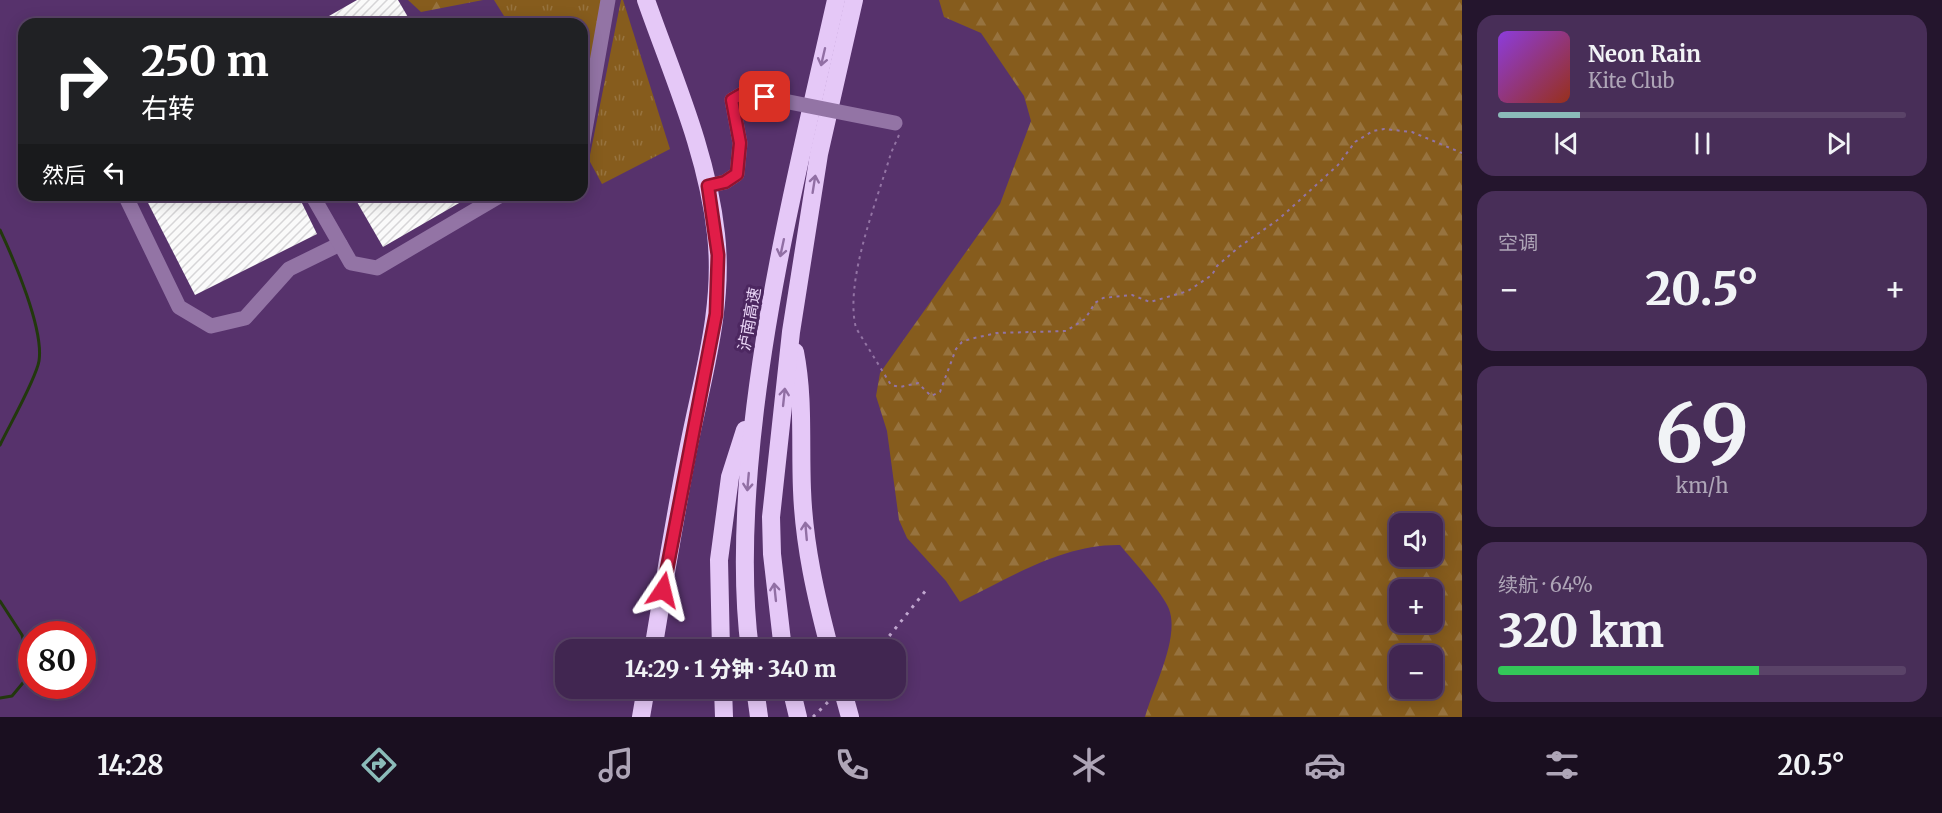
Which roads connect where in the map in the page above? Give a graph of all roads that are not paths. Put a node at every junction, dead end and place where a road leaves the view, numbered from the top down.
1 (608, 0) edge
2 (646, 0) edge
3 (836, 0) edge
4 (854, 0) edge
5 (588, 113) edge
6 (895, 123) road end
7 (708, 186) junction
8 (128, 201) edge
9 (315, 201) edge
10 (491, 201) edge
11 (340, 244) junction
12 (791, 332) junction
13 (754, 402) junction
14 (655, 639) edge
15 (721, 639) edge
16 (749, 639) edge
17 (782, 639) edge
18 (827, 639) edge
19 (644, 699) edge
20 (723, 699) edge
21 (756, 699) edge
22 (794, 699) edge
23 (845, 699) edge
24 (641, 717) edge
25 (724, 717) edge
26 (759, 717) edge
27 (798, 717) edge
28 (850, 717) edge

1 - 5 street
2 - 7 highway
3 -> 13 highway, 泸南高速
12 -> 4 highway
6 - 7 street, bridge
7 - 14 highway
8 - 11 street
9 - 11 street
10 - 11 street
17 -> 12 highway
18 -> 12 highway
13 - 15 highway
13 -> 16 highway, 泸南高速
19 - 24 highway
20 - 25 highway
21 - 26 highway
22 - 27 highway
23 - 28 highway

